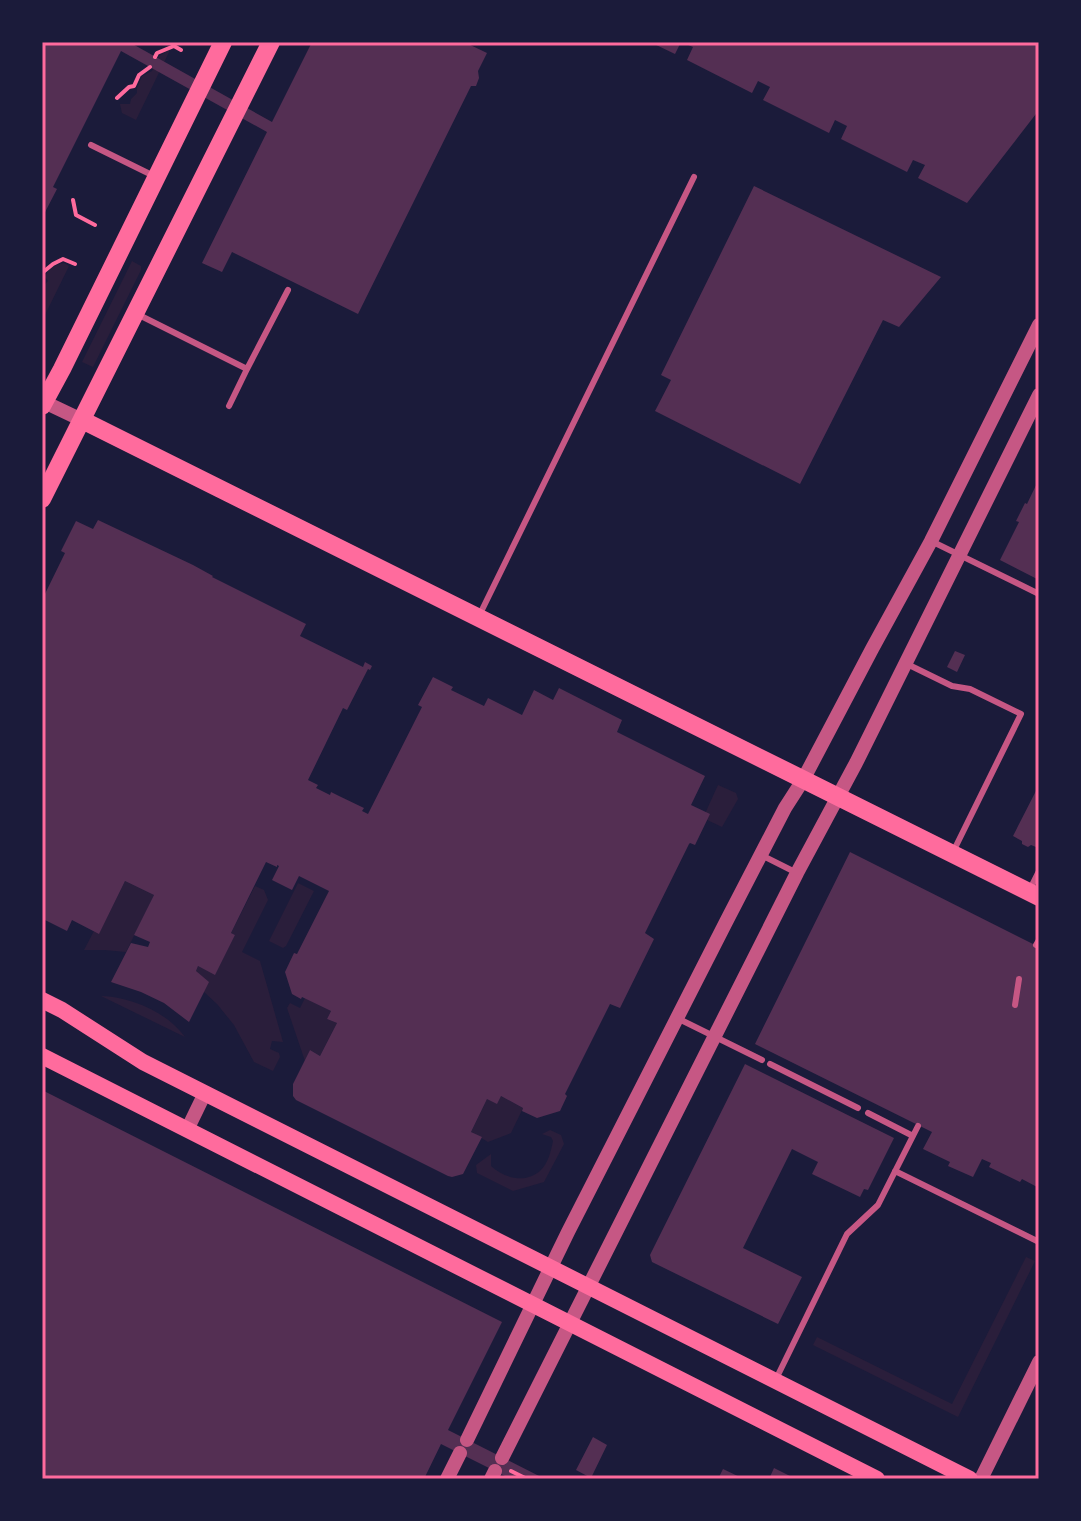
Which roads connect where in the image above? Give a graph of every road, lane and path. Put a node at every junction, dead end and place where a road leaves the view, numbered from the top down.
1 (223, 42) edge
2 (271, 42) edge
3 (181, 50) dead end
4 (155, 57) dead end
5 (150, 67) dead end
6 (117, 98) dead end
7 (91, 145) dead end
8 (156, 177) junction
9 (694, 177) dead end
10 (73, 200) dead end
11 (95, 225) dead end
12 (75, 264) dead end
13 (42, 273) edge
14 (288, 290) dead end
15 (136, 313) junction
16 (1037, 328) edge
17 (247, 369) junction
18 (1039, 395) edge
19 (43, 403) edge
20 (229, 406) dead end
21 (82, 420) junction
22 (42, 499) edge
23 (931, 541) junction
24 (959, 554) junction
25 (1039, 594) edge
26 (478, 618) junction
27 (906, 664) junction
28 (803, 780) junction
29 (839, 797) junction
30 (953, 854) junction
31 (761, 855) junction
32 (1039, 871) edge
33 (797, 873) junction
34 (1034, 894) edge
35 (1019, 979) dead end
36 (42, 1000) edge
37 (1015, 1005) dead end
38 (677, 1018) junction
39 (714, 1036) junction
40 (42, 1056) edge
41 (762, 1060) dead end
42 (770, 1064) dead end
43 (205, 1093) junction
44 (858, 1108) dead end
45 (868, 1113) dead end
46 (918, 1126) dead end
47 (187, 1130) junction
48 (913, 1136) junction
49 (895, 1171) junction
50 (1039, 1242) edge
51 (551, 1268) junction
52 (589, 1286) junction
53 (533, 1305) junction
54 (570, 1323) junction
55 (1039, 1362) edge
56 (775, 1381) junction
57 (496, 1469) edge
58 (447, 1479) edge
59 (877, 1479) edge
60 (970, 1479) edge
61 (981, 1479) edge

1 - 8 main road
2 - 15 main road
3 - 4 path
5 - 6 path
7 - 8 lane
8 - 19 main road
9 - 26 lane
10 - 11 path
12 - 13 path
14 - 17 lane
15 - 17 lane
15 - 21 main road
16 - 23 street
17 - 20 lane
18 - 24 street
19 - 21 street
21 - 22 main road
21 - 26 main road
23 - 24 lane
23 - 28 street
24 - 25 lane
24 - 27 street
26 - 28 main road
27 - 29 street
27 - 30 lane
28 - 29 main road
28 - 31 street
29 - 30 main road
29 - 33 street
30 - 34 main road
31 - 33 lane
31 - 38 street
32 - 34 lane
33 - 39 street
35 - 37 lane
36 - 43 main road
38 - 39 lane
38 - 51 street
39 - 41 lane
39 - 52 street
40 - 47 main road
42 - 44 lane
43 - 47 street
43 - 51 main road
45 - 48 lane
46 - 48 lane
47 - 53 main road
48 - 49 lane
49 - 50 lane
49 - 56 lane
51 - 52 main road
51 - 53 street
52 - 54 street
52 - 56 main road
53 - 54 main road
53 - 58 street
54 - 57 street
54 - 59 main road
55 - 61 street
56 - 60 main road

